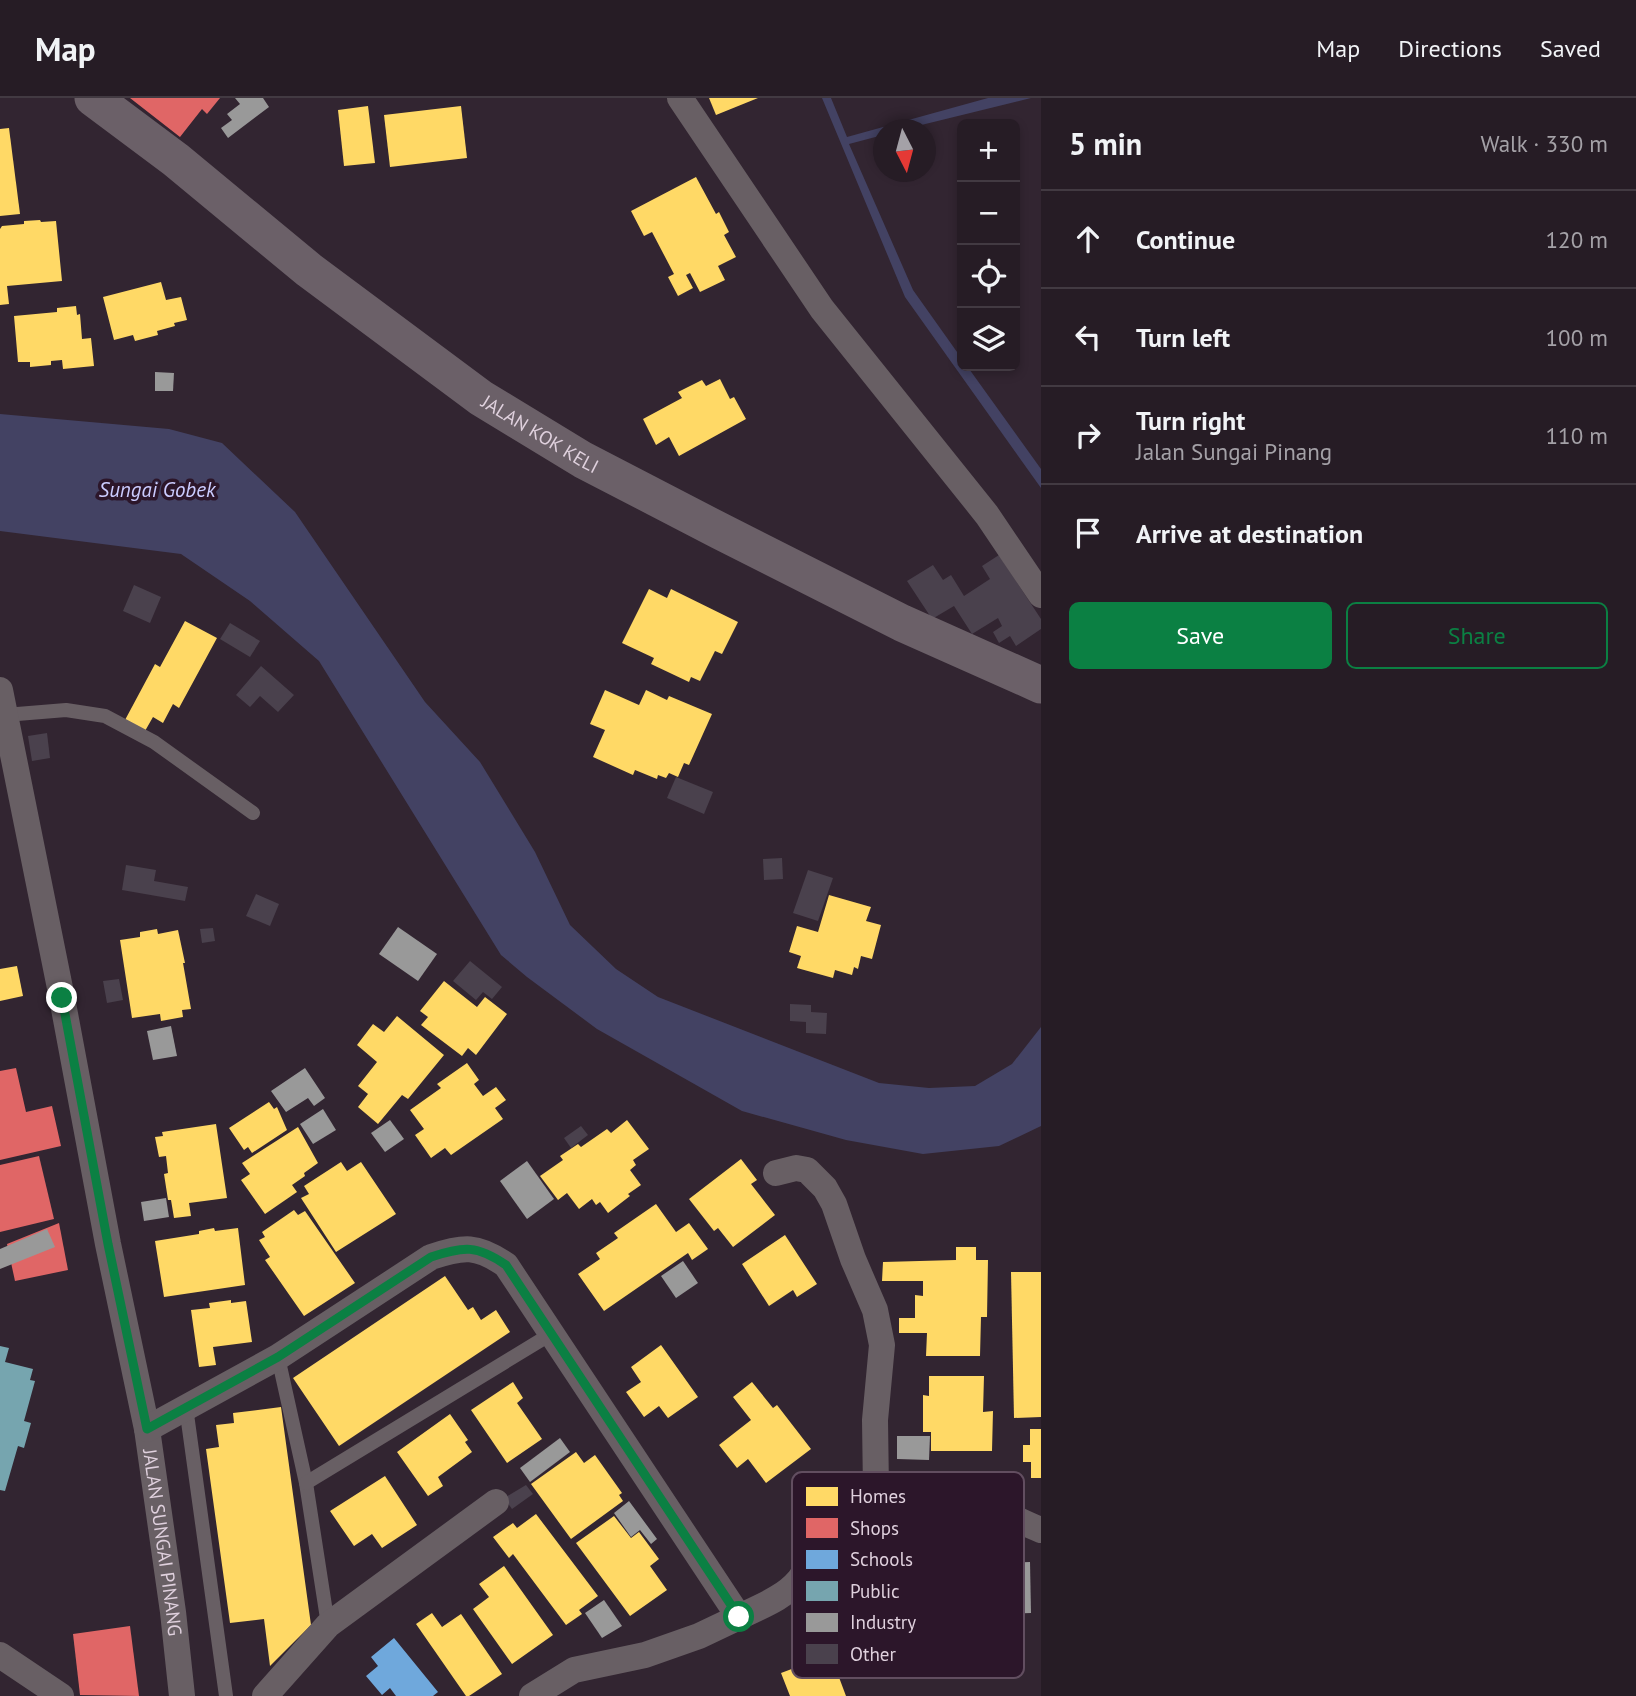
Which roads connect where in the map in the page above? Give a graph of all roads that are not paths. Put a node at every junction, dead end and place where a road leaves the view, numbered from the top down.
1 (93, 98) edge
2 (680, 98) edge
3 (1041, 595) edge
4 (1041, 685) edge
5 (0, 690) edge
6 (5, 715) junction
7 (253, 813) dead end
8 (776, 1173) dead end
9 (551, 1334) junction
10 (278, 1357) junction
11 (186, 1407) junction
12 (147, 1429) junction
13 (876, 1472) edge
14 (306, 1483) junction
15 (496, 1502) dead end
16 (1024, 1522) edge
17 (1041, 1530) edge
18 (792, 1587) edge
19 (739, 1617) junction
20 (328, 1625) junction
21 (0, 1656) edge
22 (61, 1696) edge
23 (182, 1696) edge
24 (226, 1696) edge
25 (265, 1696) edge
26 (532, 1696) edge

1 - 4 street, JALAN KOK KELI
2 - 3 street
5 - 6 street, JALAN SUNGAI PINANG
6 - 7 lane
6 - 12 street, JALAN SUNGAI PINANG
8 - 13 street
9 - 10 street
9 - 14 lane
9 - 19 street
10 - 11 street
10 - 14 lane
11 - 12 street
11 - 24 lane
12 - 23 street, JALAN SUNGAI PINANG
14 - 20 lane
15 - 20 street
16 - 17 street
18 - 19 street
19 - 26 street
20 - 25 street
21 - 22 street

